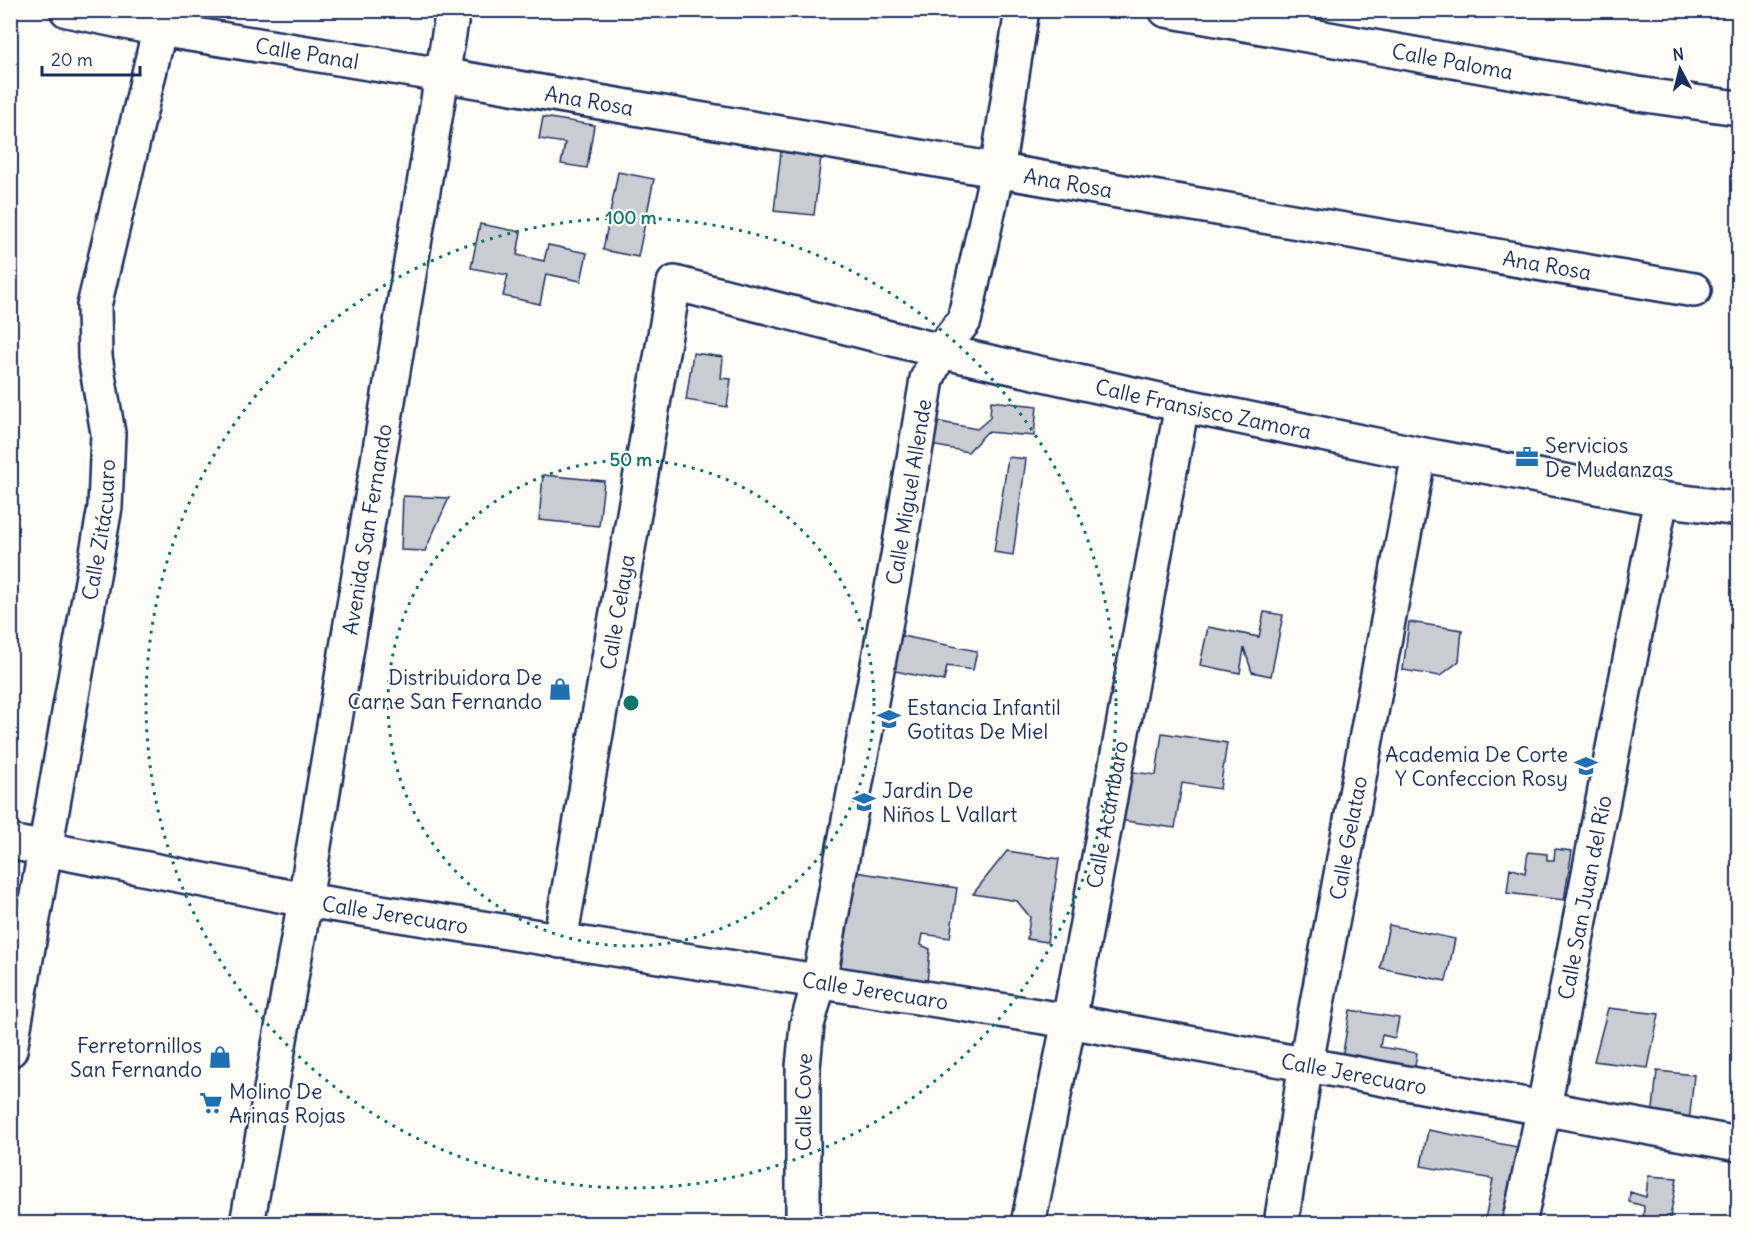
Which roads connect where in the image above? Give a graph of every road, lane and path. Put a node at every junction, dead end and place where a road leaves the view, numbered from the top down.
1 (67, 10) edge
2 (453, 10) edge
3 (1022, 10) edge
4 (1166, 10) edge
5 (162, 20) edge
6 (442, 75) junction
7 (1738, 108) edge
8 (997, 171) junction
9 (675, 283) joint
10 (1694, 290) dead end
11 (940, 351) junction
12 (1182, 405) junction
13 (1419, 454) junction
14 (1660, 499) junction
15 (1738, 509) edge
16 (10, 842) edge
17 (46, 849) junction
18 (305, 900) junction
19 (560, 941) junction
20 (819, 982) junction
21 (1069, 1022) junction
22 (10, 1050) edge
23 (1306, 1063) junction
24 (1544, 1107) junction
25 (1738, 1144) edge
26 (247, 1224) edge
27 (802, 1224) edge
28 (1029, 1224) edge
29 (1281, 1224) edge
30 (1519, 1224) edge

1 - 5 street, Calle Panal
2 - 6 street, Avenida San Fernando
3 - 8 street, Calle Miguel Allende
4 - 7 street, Calle Paloma
5 - 6 street, Calle Panal
5 - 17 street, Calle Zitácuaro
6 - 8 street, Ana Rosa
6 - 18 street, Avenida San Fernando
8 - 10 street, Ana Rosa
8 - 11 street, Calle Miguel Allende
9 - 11 street, Calle Fransisco Zamora
9 - 19 street, Calle Celaya
11 - 12 street, Calle Fransisco Zamora
11 - 20 street, Calle Miguel Allende
12 - 13 street, Calle Fransisco Zamora
12 - 21 street, Calle Acámbaro
13 - 14 street, Calle Fransisco Zamora
13 - 23 street, Calle Gelatao
14 - 15 street, Calle Fransisco Zamora
14 - 24 street, Calle San Juan del Río
16 - 17 street, Calle Jerecuaro
17 - 18 street, Calle Jerecuaro
17 - 22 street, Calle Zitácuaro
18 - 19 street, Calle Jerecuaro
18 - 26 street, Avenida San Fernando
19 - 20 street, Calle Jerecuaro
20 - 21 street, Calle Jerecuaro
20 - 27 street, Calle Cove
21 - 23 street, Calle Jerecuaro
21 - 28 street, Calle Acámbaro
23 - 24 street, Calle Jerecuaro
23 - 29 street, Calle Gelatao
24 - 25 street, Calle Jerecuaro
24 - 30 street, Calle San Juan del Río

